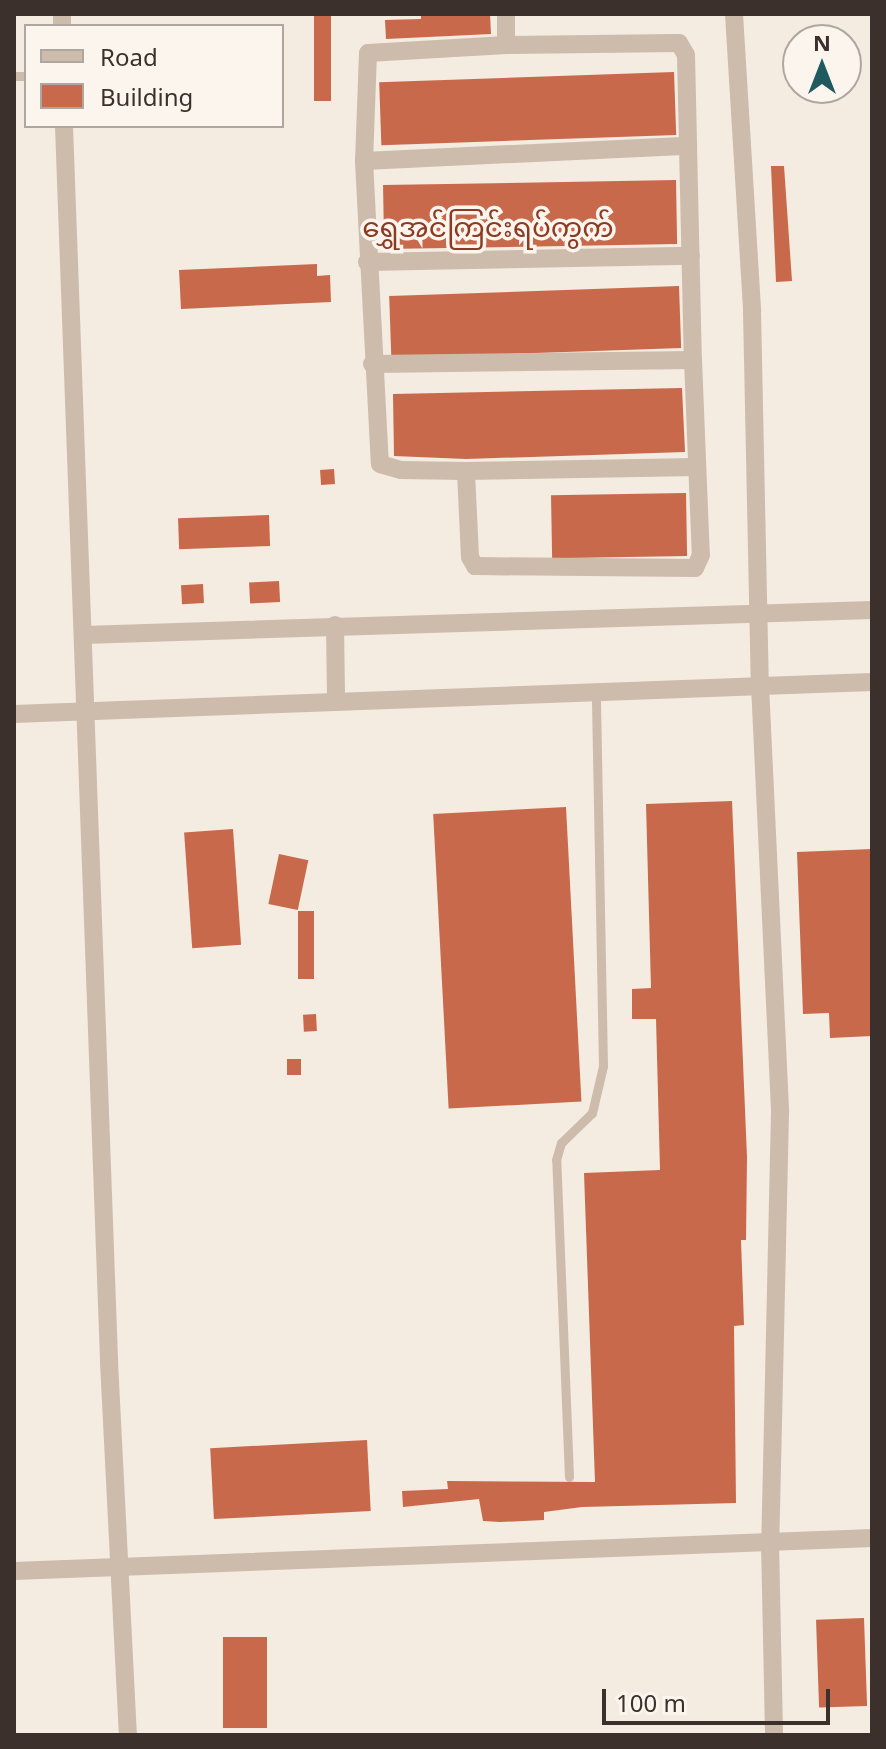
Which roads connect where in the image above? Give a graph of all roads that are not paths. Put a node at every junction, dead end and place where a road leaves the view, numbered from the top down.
1 (506, 14) edge
2 (734, 14) edge
3 (506, 45) junction
4 (64, 128) edge
5 (688, 146) junction
6 (364, 161) junction
7 (691, 256) junction
8 (367, 262) junction
9 (693, 360) junction
10 (372, 364) junction
11 (697, 467) junction
12 (466, 471) junction
13 (872, 610) edge
14 (759, 613) junction
15 (335, 625) junction
16 (84, 635) junction
17 (872, 682) edge
18 (760, 685) junction
19 (596, 693) junction
20 (336, 701) junction
21 (86, 710) junction
22 (14, 714) edge
23 (569, 1477) dead end
24 (872, 1538) edge
25 (770, 1542) junction
26 (119, 1567) junction
27 (14, 1571) edge
28 (128, 1735) edge
29 (774, 1735) edge

1 - 3 street
2 - 14 street
3 - 5 street
3 - 6 street
4 - 16 street
5 - 6 street
5 - 7 street
6 - 8 street
7 - 8 street
7 - 9 street
8 - 10 street
9 - 10 street
9 - 11 street
10 - 12 street
11 - 12 street
11 - 12 street
13 - 14 street
14 - 15 street
14 - 18 street
15 - 16 street
15 - 20 street
16 - 21 street
17 - 18 street
18 - 19 street
18 - 25 street
19 - 20 street
19 - 23 lane
20 - 21 street
21 - 22 street
21 - 26 street
24 - 25 street
25 - 26 street
25 - 29 street
26 - 27 street
26 - 28 street

